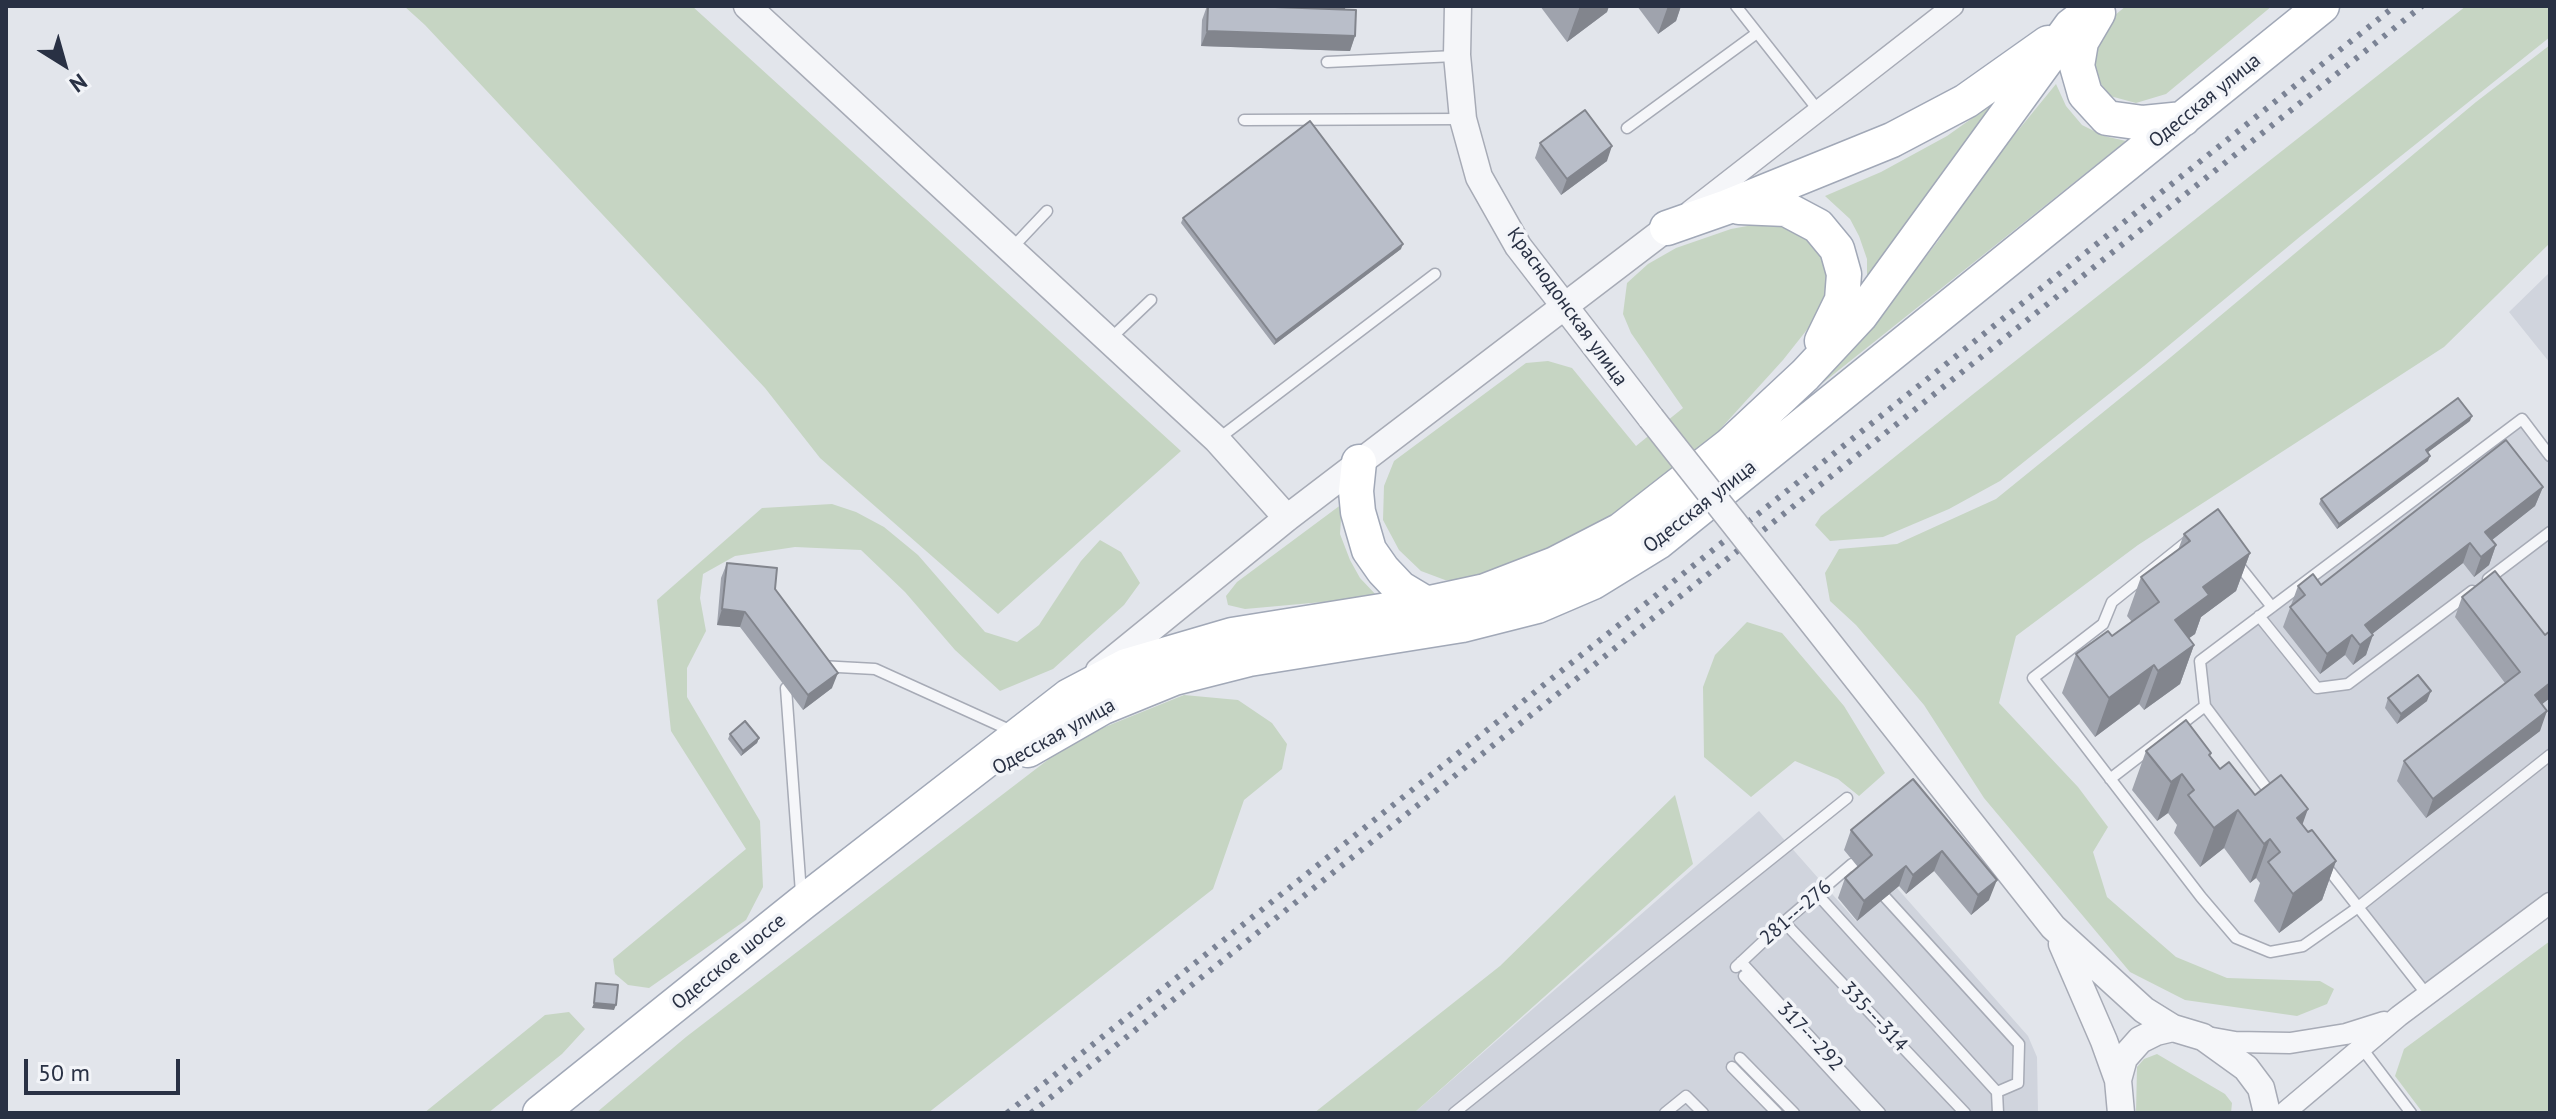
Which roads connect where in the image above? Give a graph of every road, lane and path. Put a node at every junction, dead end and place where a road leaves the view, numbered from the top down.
1 (747, 6) edge
2 (1458, 6) edge
3 (1736, 6) edge
4 (1953, 6) edge
5 (2322, 6) edge
6 (2090, 13) edge
7 (1757, 33) junction
8 (1457, 55) junction
9 (1327, 62) dead end
10 (1818, 110) junction
11 (1463, 119) junction
12 (2183, 119) junction
13 (1244, 120) dead end
14 (1627, 128) dead end
15 (1727, 207) junction
16 (1047, 211) dead end
17 (1667, 228) junction
18 (1011, 250) junction
19 (1435, 274) dead end
20 (1151, 300) dead end
21 (1563, 307) junction
22 (1108, 340) junction
23 (1805, 375) junction
24 (1217, 440) junction
25 (2550, 456) edge
26 (1359, 462) junction
27 (1287, 518) junction
28 (2550, 532) edge
29 (2193, 537) edge
30 (2233, 558) edge
31 (1425, 604) junction
32 (2272, 607) junction
33 (2259, 616) junction
34 (1462, 625) junction
35 (815, 666) edge
36 (786, 688) dead end
37 (1069, 696) junction
38 (2205, 706) junction
39 (1020, 735) junction
40 (2550, 755) edge
41 (2110, 779) junction
42 (1847, 798) dead end
43 (2283, 809) edge
44 (920, 813) junction
45 (2320, 859) edge
46 (1863, 877) edge
47 (1817, 894) junction
48 (1885, 897) edge
49 (802, 903) junction
50 (2550, 903) edge
51 (2357, 908) junction
52 (1784, 922) junction
53 (2053, 927) junction
54 (1740, 968) junction
55 (2428, 996) junction
56 (2399, 1016) junction
57 (2173, 1028) junction
58 (2203, 1037) junction
59 (2361, 1047) junction
60 (2118, 1080) junction
61 (1997, 1092) junction
62 (1681, 1100) junction
63 (540, 1113) edge
64 (1454, 1113) edge
65 (1665, 1113) edge
66 (1686, 1113) edge
67 (1703, 1113) edge
68 (1777, 1113) edge
69 (1794, 1113) edge
70 (1870, 1113) edge
71 (1880, 1113) edge
72 (1965, 1113) edge
73 (1998, 1113) edge
74 (2121, 1113) edge
75 (2267, 1113) edge
76 (2284, 1113) edge
77 (2411, 1113) edge

1 - 18 street
2 - 8 street, Краснодонская улица
3 - 7 lane
4 - 10 street
5 - 12 main road, Одесская улица
6 - 12 main road
6 - 15 main road
6 - 23 main road, Одесская улица
7 - 10 lane
7 - 14 lane
8 - 9 lane
8 - 11 street, Краснодонская улица
10 - 17 street
11 - 13 lane
11 - 21 street, Краснодонская улица
12 - 34 main road, Одесская улица
15 - 17 main road
15 - 23 main road
16 - 18 lane
17 - 21 street, Одесская улица
18 - 22 street
19 - 24 lane
20 - 22 lane
21 - 26 street, Одесская улица
21 - 53 street, Краснодонская улица, bridge
22 - 24 street
23 - 31 main road, Одесская улица
24 - 27 street
25 - 32 lane
26 - 27 street, Одесская улица
26 - 31 main road
27 - 37 street, Одесская улица
28 - 33 lane
29 - 41 lane
30 - 32 lane
31 - 34 main road
31 - 37 main road, Одесская улица
32 - 33 lane
33 - 38 lane
34 - 44 main road, Одесская улица
35 - 39 lane
36 - 49 lane
37 - 39 main road, Одесская улица
38 - 41 lane
38 - 43 lane
39 - 44 main road, Одесская улица
40 - 51 lane
41 - 51 lane
42 - 64 lane
44 - 49 main road, Одесское шоссе
45 - 51 lane
46 - 47 lane, 281---276
47 - 52 lane, 281---276
47 - 61 lane
48 - 61 lane
49 - 63 main road, Одесское шоссе
50 - 55 street
51 - 55 lane
52 - 54 lane, 281---276
52 - 72 lane, 335---314
53 - 57 street
53 - 60 street
54 - 70 lane
54 - 71 lane, 317---292
55 - 56 street
56 - 58 street
56 - 59 street
57 - 58 street
57 - 60 street
58 - 75 street
59 - 76 street
59 - 77 lane
60 - 74 street
61 - 73 lane
62 - 65 lane
62 - 66 lane
62 - 67 lane
68 - 69 lane

